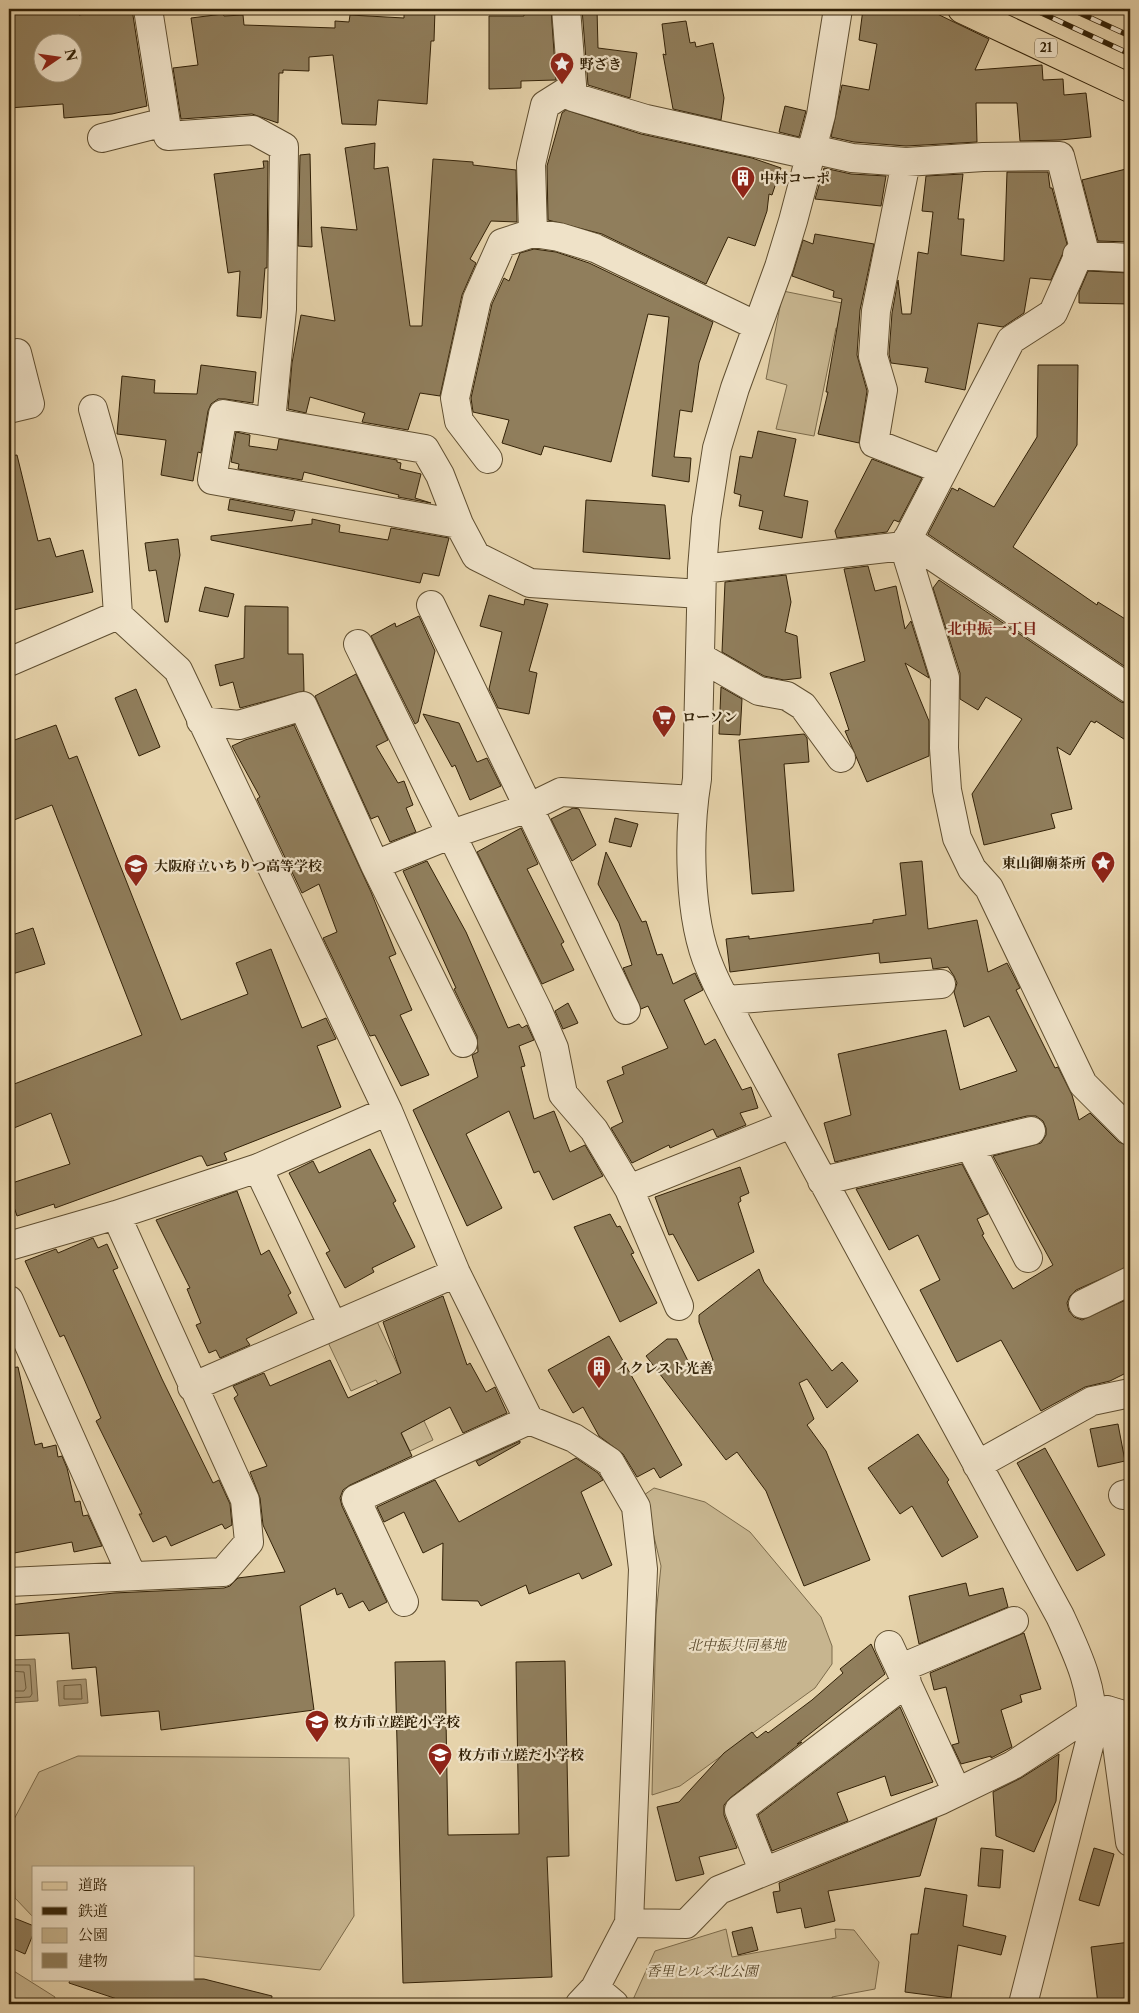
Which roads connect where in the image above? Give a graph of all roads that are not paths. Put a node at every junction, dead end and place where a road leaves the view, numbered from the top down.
1 (148, 9) edge
2 (566, 9) edge
3 (838, 9) edge
4 (962, 9) edge
5 (572, 88) junction
6 (1130, 88) edge
7 (165, 122) junction
8 (102, 138) dead end
9 (804, 151) junction
10 (906, 162) junction
11 (533, 233) junction
12 (1077, 256) junction
13 (1130, 258) edge
14 (757, 326) junction
15 (17, 353) dead end
16 (9, 409) edge
17 (93, 409) dead end
18 (271, 421) junction
19 (488, 459) dead end
20 (943, 470) junction
21 (459, 524) junction
22 (905, 543) junction
23 (702, 582) junction
24 (431, 605) dead end
25 (118, 615) junction
26 (358, 644) dead end
27 (700, 658) junction
28 (9, 662) edge
29 (1130, 689) edge
30 (201, 721) junction
31 (841, 758) dead end
32 (694, 800) junction
33 (528, 808) junction
34 (452, 834) junction
35 (375, 865) junction
36 (941, 984) dead end
37 (726, 1000) junction
38 (626, 1010) dead end
39 (463, 1043) dead end
40 (388, 1111) junction
41 (791, 1124) junction
42 (1031, 1131) dead end
43 (1130, 1131) edge
44 (970, 1146) junction
45 (258, 1168) junction
46 (822, 1181) junction
47 (629, 1189) junction
48 (116, 1215) junction
49 (9, 1246) edge
50 (1028, 1258) dead end
51 (456, 1273) junction
52 (1130, 1281) edge
53 (9, 1300) edge
54 (1083, 1304) dead end
55 (679, 1306) dead end
56 (334, 1326) junction
57 (192, 1387) junction
58 (1129, 1399) edge
59 (529, 1420) junction
60 (977, 1465) junction
61 (132, 1576) junction
62 (9, 1582) edge
63 (404, 1602) dead end
64 (1014, 1621) dead end
65 (899, 1665) junction
66 (1110, 1713) edge
67 (957, 1792) junction
68 (1130, 1842) edge
69 (763, 1870) junction
70 (629, 1923) junction
71 (596, 1999) edge
72 (1023, 2004) edge

1 - 7 street
2 - 5 street
3 - 9 street
4 - 6 main road, 21
5 - 9 street
5 - 11 street
7 - 8 street
7 - 18 street
9 - 10 street
9 - 14 street
10 - 12 street
10 - 20 street
11 - 14 street
11 - 19 street
12 - 13 street
12 - 20 street
14 - 23 street
15 - 16 street
17 - 25 street
18 - 21 street
18 - 21 street
20 - 22 street
21 - 23 street
22 - 23 street
22 - 29 street
22 - 43 street
23 - 27 street
24 - 33 street
25 - 28 street
25 - 30 street
26 - 34 street
27 - 31 street
27 - 32 street
30 - 35 street
30 - 40 street
32 - 33 street
32 - 37 street
33 - 34 street
33 - 38 street
34 - 35 street
34 - 47 street
35 - 39 street
36 - 37 street
37 - 41 street
40 - 45 street
40 - 51 street
41 - 46 street
41 - 47 street
42 - 44 street
44 - 46 street
44 - 50 street
45 - 48 street
45 - 56 street
46 - 60 street
47 - 55 street
48 - 49 street
48 - 57 street
51 - 56 street
51 - 59 street
52 - 54 street
53 - 61 street
56 - 57 street
57 - 61 street
58 - 60 street
59 - 63 street
59 - 70 street
60 - 66 street
61 - 62 street
64 - 65 street
65 - 67 street
65 - 69 street
66 - 67 street
66 - 68 street
66 - 72 street
67 - 69 street
69 - 70 street
70 - 71 street

